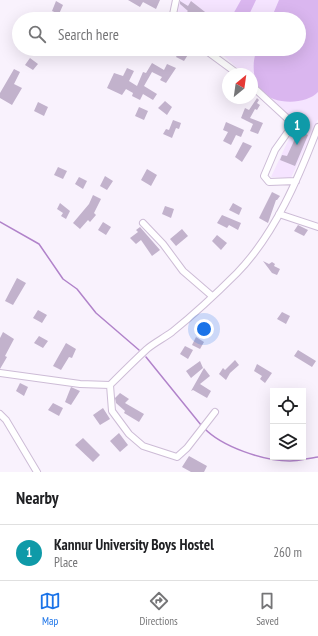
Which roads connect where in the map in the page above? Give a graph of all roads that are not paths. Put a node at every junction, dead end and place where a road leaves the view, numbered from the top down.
1 (176, 0) edge
2 (173, 12) edge
3 (214, 56) edge
4 (230, 68) edge
5 (258, 92) edge
6 (318, 128) edge
7 (296, 181) junction
8 (279, 214) junction
9 (143, 223) dead end
10 (318, 227) edge
11 (212, 296) junction
12 (0, 373) edge
13 (110, 385) junction
14 (215, 412) dead end
15 (0, 414) edge
16 (36, 472) edge

1 - 2 street
3 - 4 street
5 - 7 street
6 - 7 street
7 - 8 street
8 - 10 street
8 - 11 street
9 - 11 street
11 - 13 street
12 - 13 street
13 - 14 street
15 - 16 street

